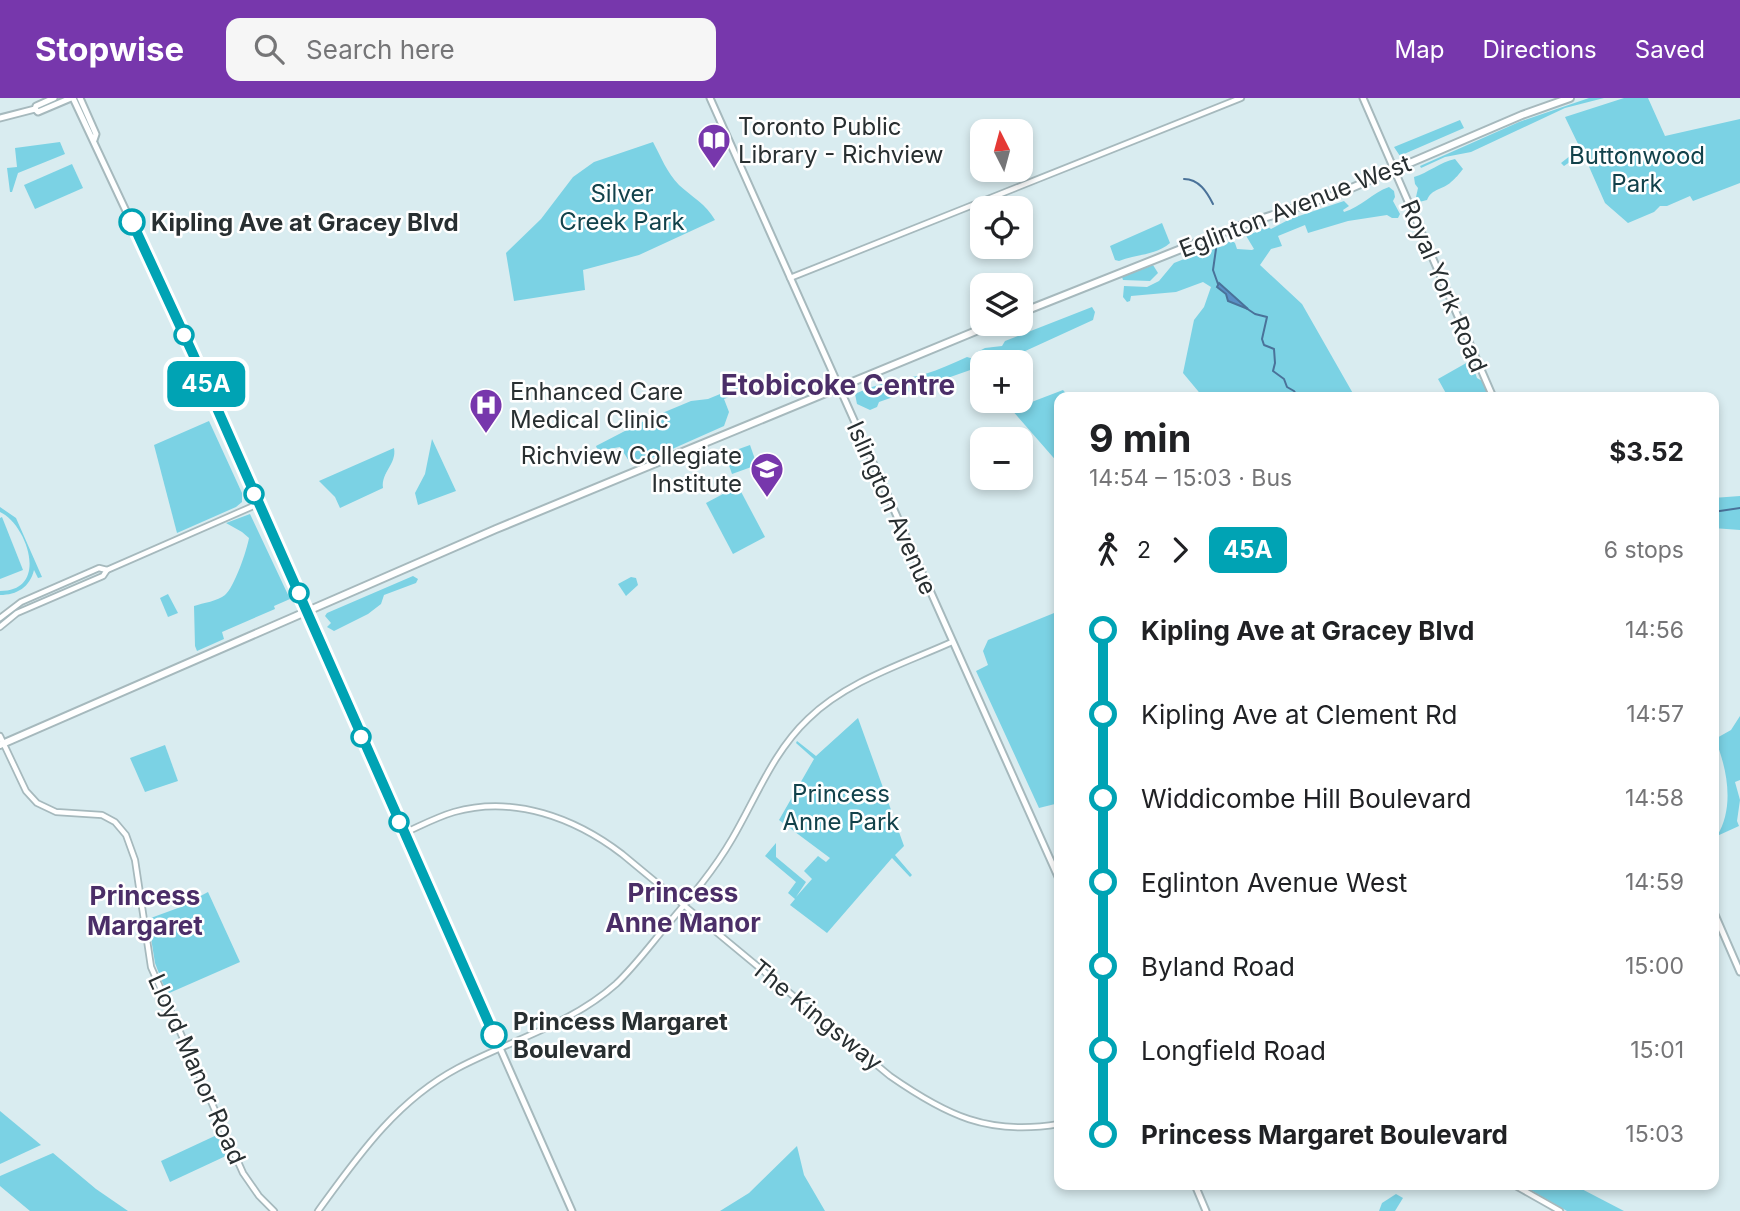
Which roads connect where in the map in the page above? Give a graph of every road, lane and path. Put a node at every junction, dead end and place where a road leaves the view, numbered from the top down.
1 (54, 98) edge
2 (72, 98) edge
3 (80, 98) edge
4 (710, 98) edge
5 (1241, 98) edge
6 (1363, 98) edge
7 (1570, 98) edge
8 (35, 109) junction
9 (0, 118) edge
10 (94, 140) junction
11 (1394, 169) junction
12 (790, 278) junction
13 (1033, 308) edge
14 (970, 333) edge
15 (838, 386) junction
16 (1491, 392) edge
17 (258, 505) junction
18 (107, 570) junction
19 (15, 610) junction
20 (307, 611) junction
21 (0, 618) edge
22 (0, 627) edge
23 (952, 642) junction
24 (0, 736) edge
25 (2, 744) edge
26 (404, 833) junction
27 (1054, 868) edge
28 (684, 905) junction
29 (1719, 924) edge
30 (1740, 972) edge
31 (500, 1048) junction
32 (1054, 1124) edge
33 (1197, 1190) edge
34 (1523, 1190) edge
35 (275, 1211) edge
36 (318, 1211) edge
37 (572, 1211) edge
38 (1206, 1211) edge
39 (1560, 1211) edge

1 - 8 main road
2 - 8 main road
2 - 10 main road
3 - 10 main road
4 - 12 main road, Islington Avenue
5 - 12 street
6 - 11 main road, Royal York Road
7 - 11 main road, Eglinton Avenue West
8 - 9 main road
10 - 17 main road
11 - 13 main road, Eglinton Avenue West
11 - 16 main road, Royal York Road
12 - 15 main road, Islington Avenue
14 - 15 main road
15 - 20 main road
15 - 23 main road, Islington Avenue
17 - 18 street
17 - 20 main road
18 - 19 street
18 - 19 street
19 - 21 street
19 - 22 street
20 - 25 main road
20 - 26 main road
23 - 27 main road, Islington Avenue
23 - 28 street
24 - 25 street, Lloyd Manor Road
25 - 35 street, Lloyd Manor Road
26 - 28 street, The Kingsway
26 - 31 main road
28 - 31 street
28 - 32 street, The Kingsway
29 - 30 main road
31 - 36 street
31 - 37 main road
33 - 38 main road
34 - 39 street

